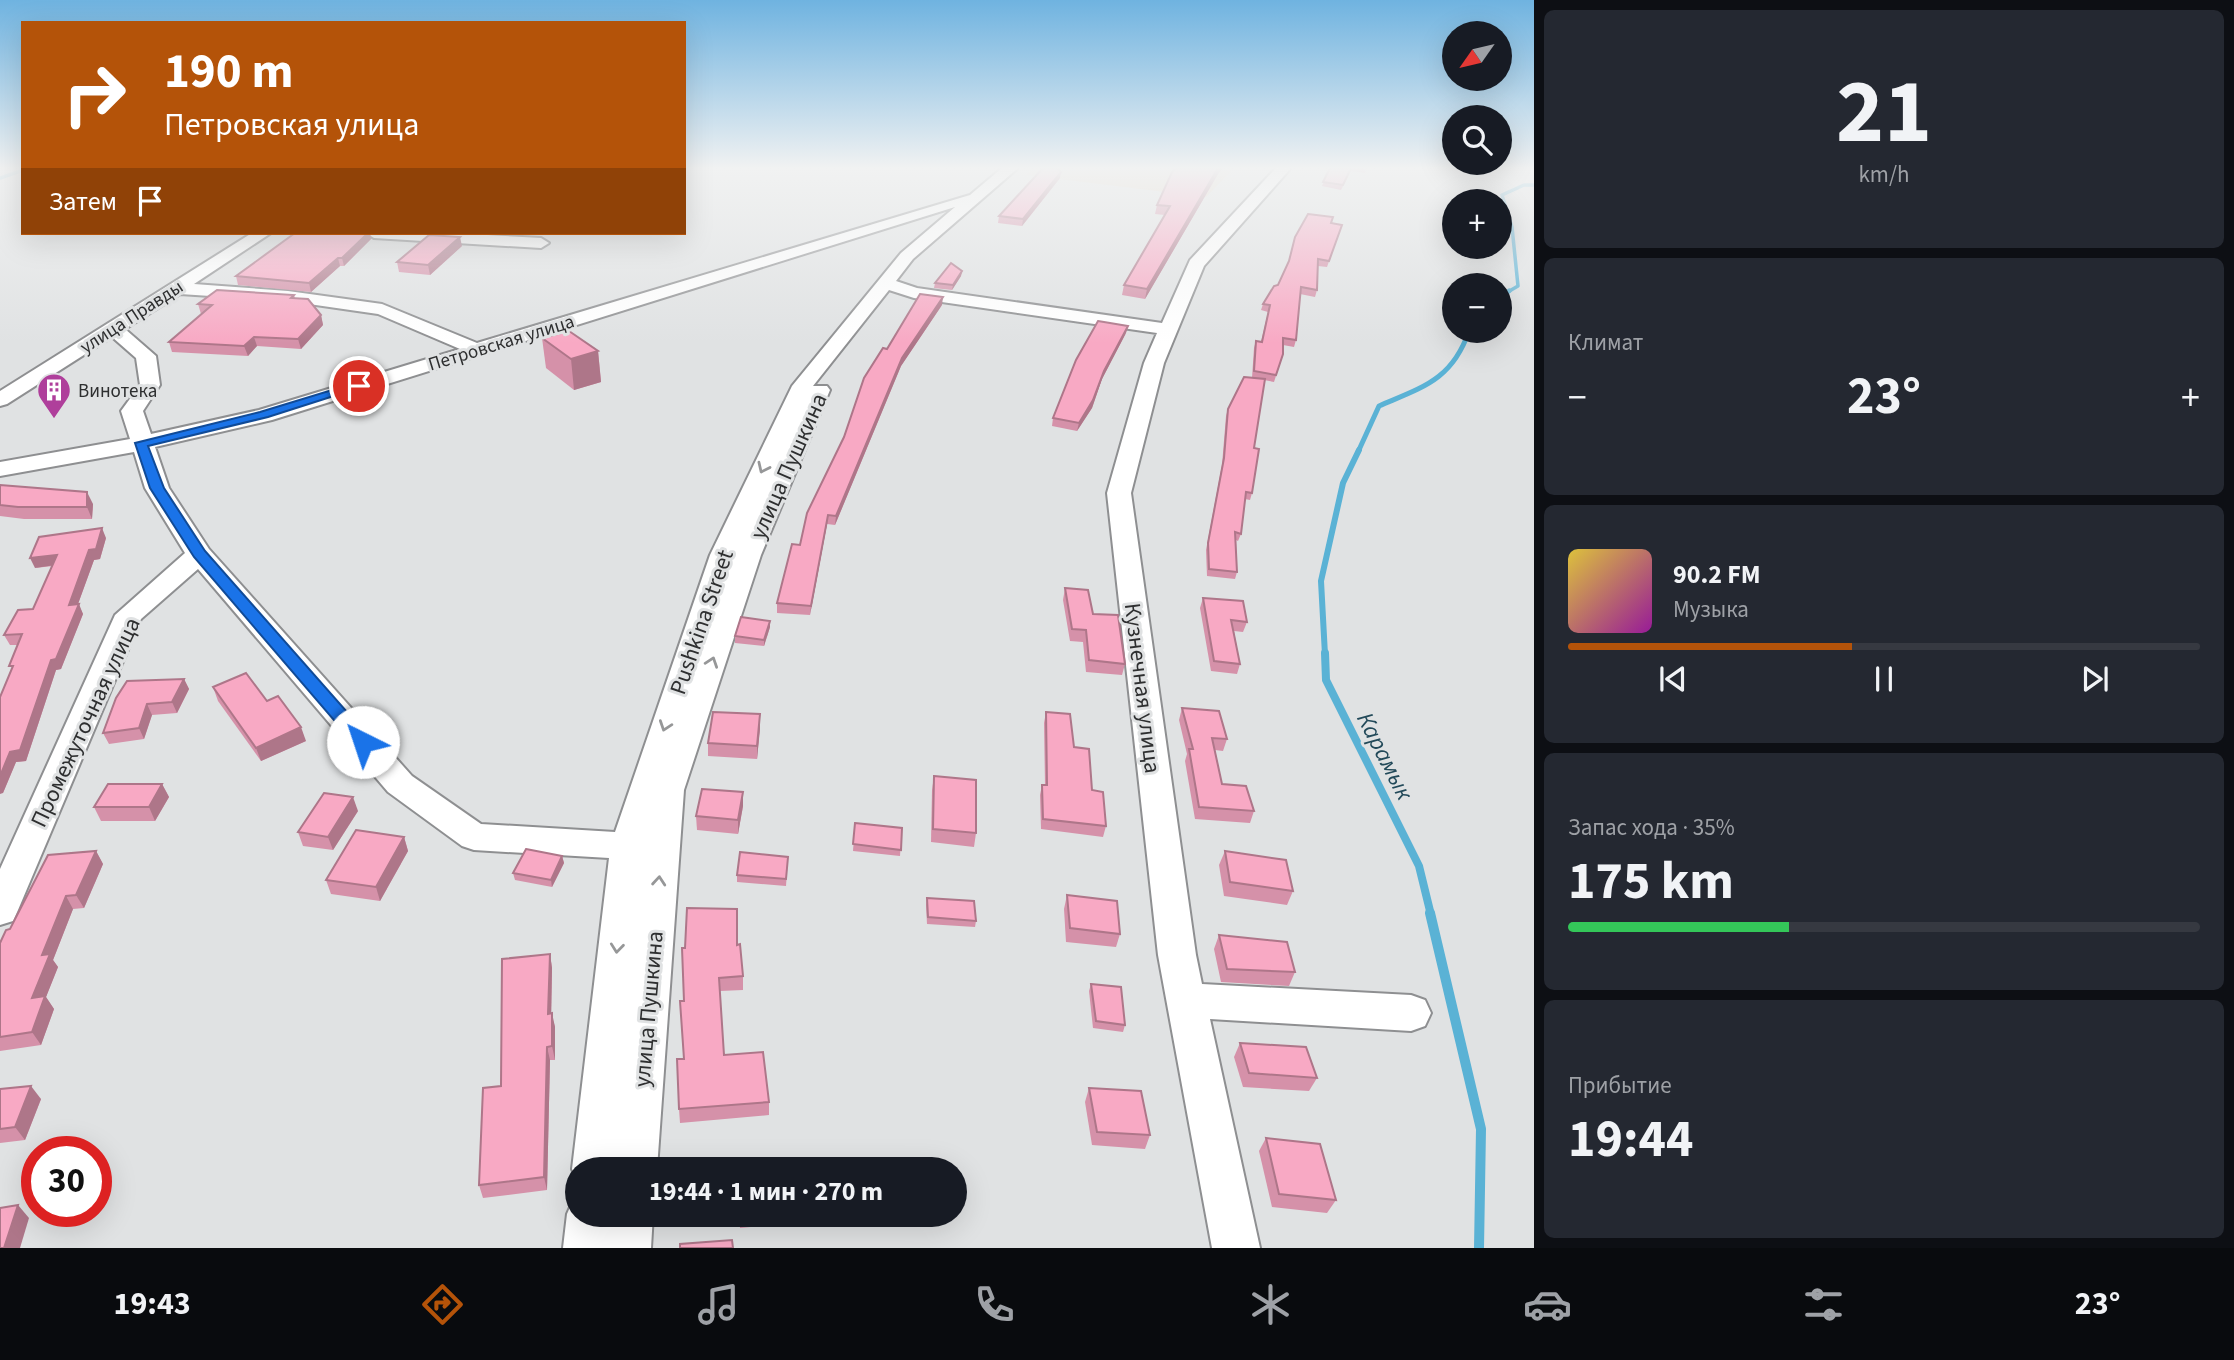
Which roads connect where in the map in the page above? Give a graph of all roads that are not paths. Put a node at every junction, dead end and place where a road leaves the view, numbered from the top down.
1 (860, 226) edge
2 (865, 226) edge
3 (952, 226) edge
4 (1231, 226) edge
5 (260, 235) edge
6 (407, 235) edge
7 (541, 243) dead end
8 (891, 285) junction
9 (174, 288) junction
10 (112, 328) junction
11 (1168, 329) junction
12 (468, 345) junction
13 (0, 400) edge
14 (140, 440) junction
15 (0, 460) edge
16 (0, 469) edge
17 (199, 554) junction
18 (628, 846) junction
19 (0, 911) edge
20 (1186, 1000) junction
21 (1411, 1013) dead end
22 (596, 1157) edge
23 (635, 1157) edge
24 (589, 1227) edge
25 (629, 1227) edge
26 (587, 1248) edge
27 (627, 1248) edge
28 (1236, 1248) edge

1 - 12 street
2 - 14 street, Петровская улица
3 - 8 street, улица Пушкина
4 - 11 street, Кузнечная улица
5 - 9 street, улица Правды
6 - 7 street
8 - 11 street
8 -> 18 street, Pushkina Street
23 -> 8 street, улица Пушкина
9 - 10 street, улица Правды
9 - 12 street
10 - 13 street, улица Правды
10 - 14 street
11 - 20 street, Кузнечная улица
12 - 14 street
14 - 15 street
14 - 16 street, Петровская улица
14 - 17 street
17 - 18 street
17 - 19 street, Промежуточная улица
18 -> 22 street, Pushkina Street
20 - 21 street
20 - 28 street, Кузнечная улица
24 - 26 street
25 - 27 street

